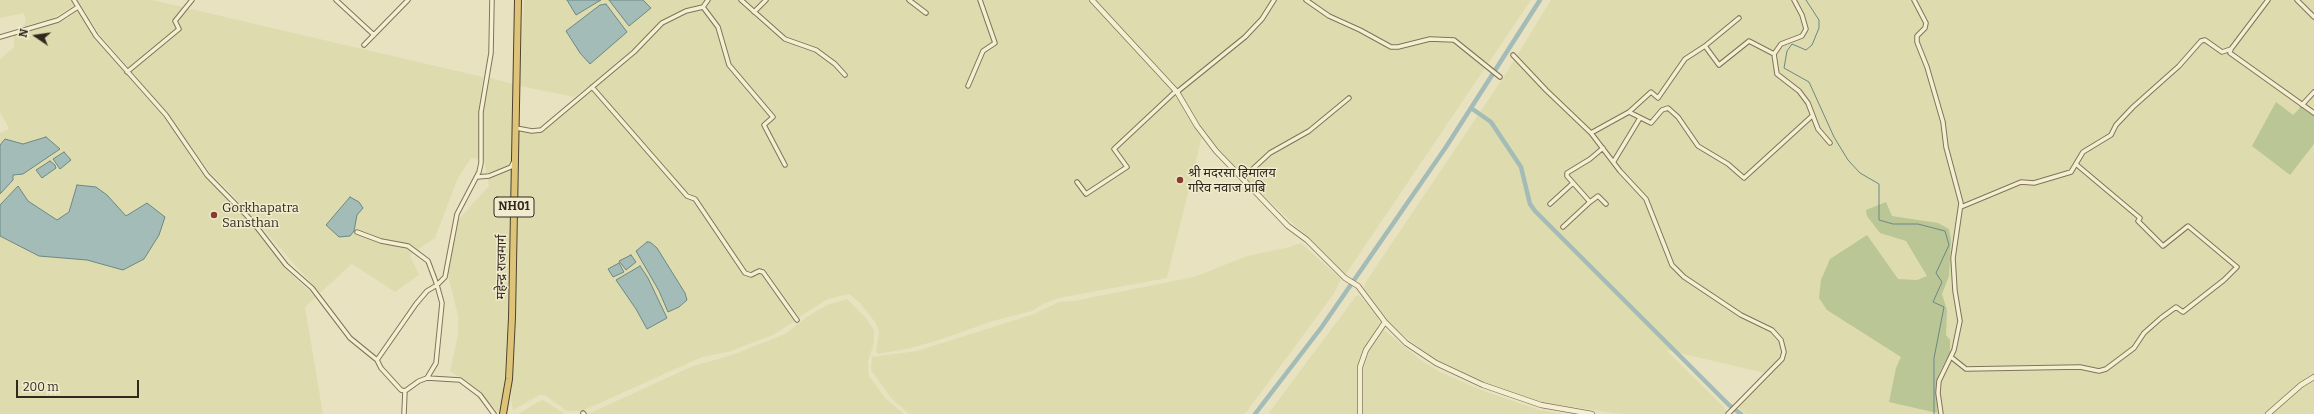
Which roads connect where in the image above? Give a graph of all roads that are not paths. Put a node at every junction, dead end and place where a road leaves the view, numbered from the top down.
1 (74, 0) edge
2 (192, 0) edge
3 (336, 0) edge
4 (408, 0) edge
5 (492, 0) edge
6 (518, 0) edge
7 (708, 0) edge
8 (741, 0) edge
9 (766, 0) edge
10 (909, 0) edge
11 (980, 0) edge
12 (1092, 0) edge
13 (1274, 0) edge
14 (1306, 0) edge
15 (1794, 0) edge
16 (1914, 0) edge
17 (2268, 0) edge
18 (2297, 0) edge
19 (78, 7) junction
20 (703, 7) junction
21 (754, 12) junction
22 (926, 14) dead end
23 (2314, 17) edge
24 (1739, 18) dead end
25 (374, 35) junction
26 (0, 37) edge
27 (364, 45) dead end
28 (1705, 46) junction
29 (2231, 49) junction
30 (1774, 54) junction
31 (1513, 55) dead end
32 (127, 72) junction
33 (845, 75) dead end
34 (1499, 76) dead end
35 (968, 86) dead end
36 (592, 87) junction
37 (1176, 92) junction
38 (2314, 92) edge
39 (1350, 98) dead end
40 (2302, 105) junction
41 (1629, 112) junction
42 (2314, 114) edge
43 (1812, 116) junction
44 (1640, 118) junction
45 (516, 128) junction
46 (1591, 133) junction
47 (1830, 143) dead end
48 (1603, 148) junction
49 (515, 159) junction
50 (1614, 161) junction
51 (785, 165) dead end
52 (2076, 165) junction
53 (477, 177) junction
54 (1243, 178) junction
55 (1077, 182) dead end
56 (1573, 183) junction
57 (1590, 202) junction
58 (1550, 204) dead end
59 (1606, 204) dead end
60 (1961, 207) junction
61 (1563, 227) dead end
62 (357, 232) dead end
63 (438, 284) junction
64 (797, 320) dead end
65 (1384, 322) junction
66 (1951, 357) junction
67 (376, 360) junction
68 (2314, 377) edge
69 (427, 378) junction
70 (405, 391) junction
71 (1729, 412) edge
72 (404, 414) edge
73 (494, 414) edge
74 (504, 414) edge
75 (1360, 414) edge
76 (1592, 414) edge
77 (1941, 414) edge
78 (2268, 414) edge

1 - 19 street
2 - 32 street
3 - 25 street
4 - 25 street
5 - 53 street
6 - 45 highway, महेन्द्र राजमार्ग / NH01
7 - 20 street
8 - 21 street
9 - 21 street
10 - 22 street
11 - 35 street
12 - 37 street
13 - 37 street
14 - 34 street
15 - 30 street
16 - 60 street
17 - 29 street
18 - 23 street
19 - 26 street
19 - 32 street
20 - 36 street
20 - 51 street
21 - 33 street
24 - 28 street
25 - 27 street
28 - 30 street
28 - 41 street
29 - 40 street
29 - 52 street
30 - 43 street
31 - 46 street
32 - 67 street
36 - 45 street
36 - 64 street
37 - 54 street
37 - 55 street
38 - 40 street
39 - 54 street
40 - 42 street
41 - 44 street
41 - 46 street
43 - 44 street
43 - 47 street
44 - 50 street
45 - 49 highway, महेन्द्र राजमार्ग / NH01
46 - 48 street
48 - 50 street
48 - 56 street
49 - 53 street
49 - 74 highway, महेन्द्र राजमार्ग / NH01
50 - 71 street
52 - 60 street
52 - 66 street
53 - 63 street
54 - 65 street
56 - 57 street
56 - 58 street
57 - 59 street
57 - 61 street
60 - 66 street
62 - 63 street
63 - 67 street
63 - 69 street
65 - 75 street
65 - 76 street
66 - 77 street
67 - 70 street
68 - 78 street
69 - 70 street
69 - 73 street
70 - 72 street

